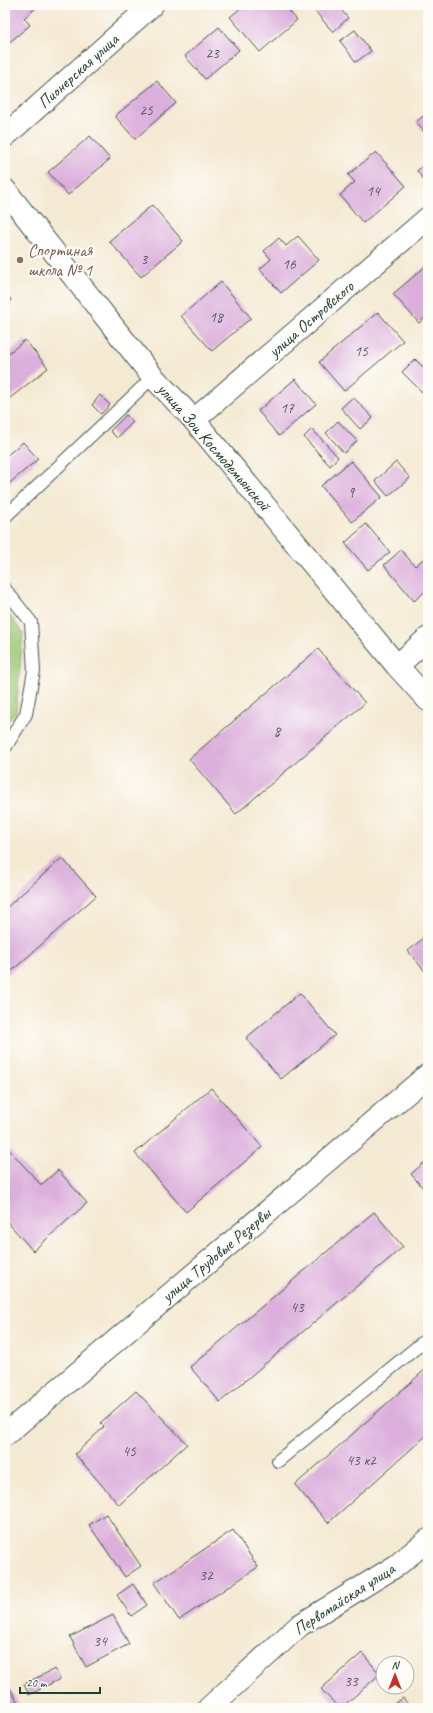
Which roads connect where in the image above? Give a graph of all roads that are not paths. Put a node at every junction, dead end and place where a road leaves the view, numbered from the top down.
1 (152, 5) edge
2 (5, 136) edge
3 (5, 190) edge
4 (428, 218) edge
5 (153, 377) junction
6 (194, 420) junction
7 (5, 517) edge
8 (5, 589) edge
9 (428, 638) edge
10 (397, 666) junction
11 (428, 700) edge
12 (5, 748) edge
13 (428, 1076) edge
14 (428, 1338) edge
15 (5, 1434) edge
16 (278, 1461) dead end
17 (428, 1540) edge
18 (209, 1708) edge

1 - 2 street, Пионерская улица
3 - 5 street, улица Зои Космодемьянской
4 - 6 street, улица Островского
5 - 6 street, улица Зои Космодемьянской
5 - 7 lane
6 - 10 street, улица Зои Космодемьянской
8 - 12 lane
9 - 10 street
10 - 11 street, улица Зои Космодемьянской
13 - 15 street, улица Трудовые Резервы
14 - 16 lane
17 - 18 street, Первомайская улица

